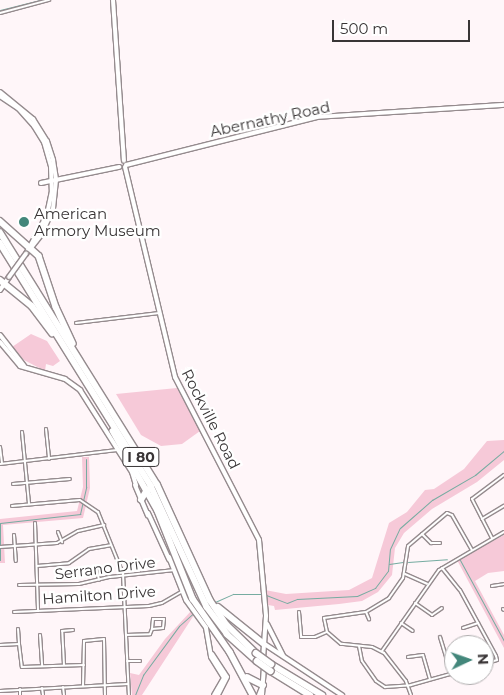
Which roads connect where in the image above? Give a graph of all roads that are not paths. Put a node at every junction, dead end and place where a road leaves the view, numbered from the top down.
1 (49, 0) edge
2 (114, 0) edge
3 (0, 12) edge
4 (0, 92) edge
5 (0, 96) edge
6 (504, 105) edge
7 (122, 164) junction
8 (54, 181) junction
9 (41, 184) dead end
10 (0, 221) edge
11 (0, 232) edge
12 (0, 243) edge
13 (30, 248) junction
14 (2, 282) edge
15 (0, 290) edge
16 (159, 313) junction
17 (76, 323) dead end
18 (0, 336) edge
19 (0, 342) edge
20 (66, 350) junction
21 (78, 356) junction
22 (24, 366) junction
23 (94, 394) junction
24 (46, 429) dead end
25 (22, 432) dead end
26 (0, 448) edge
27 (119, 449) junction
28 (49, 459) junction
29 (26, 461) junction
30 (1, 463) edge
31 (504, 475) edge
32 (70, 479) dead end
33 (28, 483) junction
34 (13, 484) dead end
35 (146, 488) junction
36 (141, 500) junction
37 (154, 502) junction
38 (29, 504) junction
39 (12, 506) dead end
40 (504, 506) edge
41 (482, 518) junction
42 (35, 523) dead end
43 (104, 525) junction
44 (164, 526) junction
45 (58, 532) dead end
46 (504, 532) edge
47 (422, 534) junction
48 (14, 535) dead end
49 (492, 538) junction
50 (62, 542) junction
51 (440, 543) dead end
52 (36, 545) junction
53 (111, 545) junction
54 (15, 546) junction
55 (0, 547) edge
56 (472, 550) junction
57 (16, 561) dead end
58 (37, 566) junction
59 (442, 568) junction
60 (175, 570) junction
61 (97, 571) dead end
62 (404, 574) junction
63 (123, 576) junction
64 (100, 580) junction
65 (428, 584) junction
66 (504, 584) edge
67 (19, 585) dead end
68 (38, 586) junction
69 (492, 586) dead end
70 (183, 591) junction
71 (210, 603) junction
72 (414, 603) junction
73 (124, 606) junction
74 (194, 606) junction
75 (442, 608) dead end
76 (38, 611) junction
77 (14, 612) dead end
78 (199, 612) junction
79 (299, 612) dead end
80 (366, 612) junction
81 (266, 618) junction
82 (369, 619) dead end
83 (401, 622) junction
84 (478, 623) junction
85 (463, 628) dead end
86 (18, 629) dead end
87 (152, 629) junction
88 (73, 630) dead end
89 (413, 631) dead end
90 (327, 632) junction
91 (40, 635) dead end
92 (126, 635) junction
93 (484, 635) edge
94 (440, 637) dead end
95 (263, 643) junction
96 (19, 644) junction
97 (0, 645) edge
98 (359, 646) junction
99 (444, 648) edge
100 (382, 651) junction
101 (284, 657) junction
102 (408, 657) dead end
103 (140, 660) dead end
104 (127, 661) junction
105 (64, 665) junction
106 (84, 665) junction
107 (42, 666) junction
108 (245, 675) junction
109 (444, 675) edge
110 (430, 679) junction
111 (128, 684) junction
112 (105, 685) junction
113 (263, 685) junction
114 (408, 685) junction
115 (83, 686) junction
116 (63, 687) junction
117 (42, 688) junction
118 (20, 690) junction
119 (0, 691) edge
120 (20, 695) edge
121 (43, 695) edge
122 (64, 695) edge
123 (105, 695) edge
124 (129, 695) edge
125 (216, 695) edge
126 (253, 695) edge
127 (261, 695) edge
128 (310, 695) edge
129 (322, 695) edge
130 (342, 695) edge
131 (411, 695) edge

1 - 3 street
2 - 7 main road
4 - 8 main road
5 - 8 main road
6 - 7 main road, Abernathy Road
7 - 8 main road, Abernathy Road
7 - 16 main road, Rockville Road
8 - 9 main road, Abernathy Road
8 - 13 main road
10 - 13 highway
11 - 21 highway, I 80
12 - 20 highway, I 80
13 - 14 main road, bridge
13 - 21 highway
14 - 15 main road
14 - 20 highway
16 - 17 street
16 - 81 main road, Rockville Road
18 - 22 main road
19 - 22 main road
20 - 23 highway, I 80
21 - 71 highway, I 80
22 - 27 main road
23 - 35 highway
23 - 71 highway, I 80
24 - 28 street
25 - 29 street
26 - 30 street
27 - 28 street
27 - 36 main road
28 - 29 street
29 - 30 street
29 - 33 street
31 - 41 street
32 - 33 street
33 - 34 street
33 - 38 street
35 - 36 highway
35 - 37 highway
36 - 37 highway
36 - 60 main road
37 - 44 highway
38 - 39 street
38 - 43 street
40 - 41 street
41 - 49 street
42 - 52 street
43 - 50 street
43 - 53 street
44 - 71 highway
44 - 74 highway
45 - 50 street
46 - 49 street
47 - 51 street
47 - 56 street
47 - 62 street
48 - 54 street
49 - 56 street
50 - 52 street
52 - 54 street
52 - 58 street
53 - 58 street
53 - 63 street
54 - 55 street
54 - 57 street
56 - 59 street
58 - 68 street
59 - 65 street
59 - 84 street
60 - 63 street, Serrano Drive
60 - 70 main road
61 - 64 street
62 - 65 street
62 - 80 street
63 - 64 street, Serrano Drive
63 - 73 street
64 - 68 street, Serrano Drive
65 - 72 street
66 - 69 street
67 - 68 street, Serrano Drive
68 - 76 street
70 - 73 street, Hamilton Drive
70 - 74 main road
71 - 95 highway
71 - 128 highway, I 80, bridge
71 - 129 highway, I 80, bridge
72 - 75 street
72 - 83 street
73 - 76 street, Hamilton Drive
73 - 92 street
74 - 78 highway
76 - 77 street, Hamilton Drive
78 - 108 highway
78 - 125 main road
79 - 90 street
80 - 82 street
80 - 90 street
81 - 95 main road, Rockville Road
81 - 101 main road
83 - 89 street
83 - 100 street
84 - 85 street
84 - 93 street
86 - 96 street
87 - 87 street
87 - 92 street
88 - 105 street
90 - 98 street
91 - 107 street
92 - 104 street
94 - 99 street
95 - 101 main road
95 - 113 main road, Rockville Road
96 - 97 street
96 - 107 street
98 - 100 street
98 - 114 street
100 - 114 street
101 - 130 main road
102 - 110 street
103 - 104 street
104 - 111 street
105 - 106 street
105 - 107 street
106 - 112 street
106 - 115 street
108 - 113 highway
108 - 126 highway
109 - 110 street
110 - 114 street
111 - 112 street
111 - 124 street
112 - 115 street
112 - 123 street
113 - 127 main road, Rockville Road
114 - 131 street
115 - 116 street
116 - 117 street
116 - 122 street
117 - 118 street
117 - 121 street
118 - 119 street
118 - 120 street

